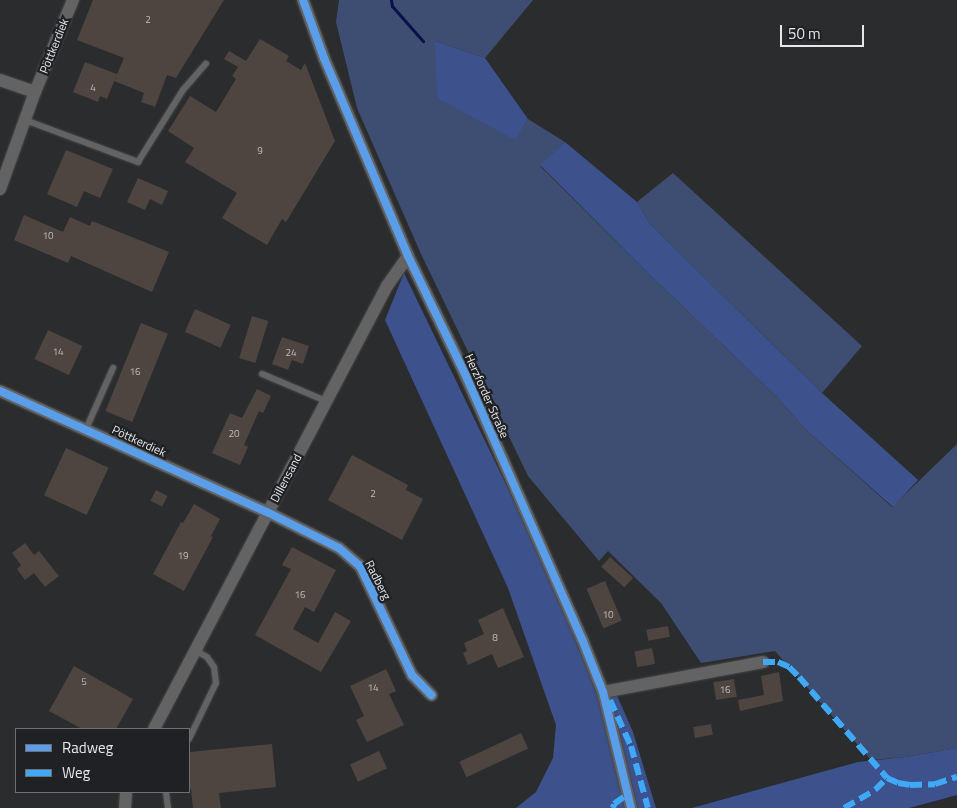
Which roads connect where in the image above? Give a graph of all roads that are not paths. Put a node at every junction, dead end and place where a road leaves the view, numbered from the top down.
1 (73, 0) edge
2 (303, 0) edge
3 (206, 64) dead end
4 (0, 80) edge
5 (35, 92) junction
6 (25, 120) junction
7 (0, 189) edge
8 (408, 256) junction
9 (113, 368) dead end
10 (262, 374) dead end
11 (0, 391) edge
12 (326, 401) junction
13 (86, 429) junction
14 (268, 512) junction
15 (195, 650) junction
16 (763, 662) dead end
17 (603, 692) junction
18 (432, 695) dead end
19 (155, 728) edge
20 (190, 737) edge
21 (126, 793) edge
22 (166, 793) edge
23 (125, 808) edge
24 (168, 808) edge
25 (631, 808) edge

1 - 5 street, Pöttkerdiek
2 - 8 street, Herzforder Straße
3 - 6 lane
4 - 5 street
5 - 6 street, Pöttkerdiek
6 - 7 street, Pöttkerdiek
8 - 12 street, Dillensand
8 - 17 street, Herzforder Straße
9 - 13 lane
10 - 12 lane
11 - 13 street, Pöttkerdiek
12 - 14 street, Dillensand
13 - 14 street, Pöttkerdiek
14 - 15 street, Dillensand
14 - 18 street, Radberg
15 - 19 street, Dillensand
15 - 20 lane
16 - 17 street
17 - 25 street, Herzforder Straße
21 - 23 street
22 - 24 lane

